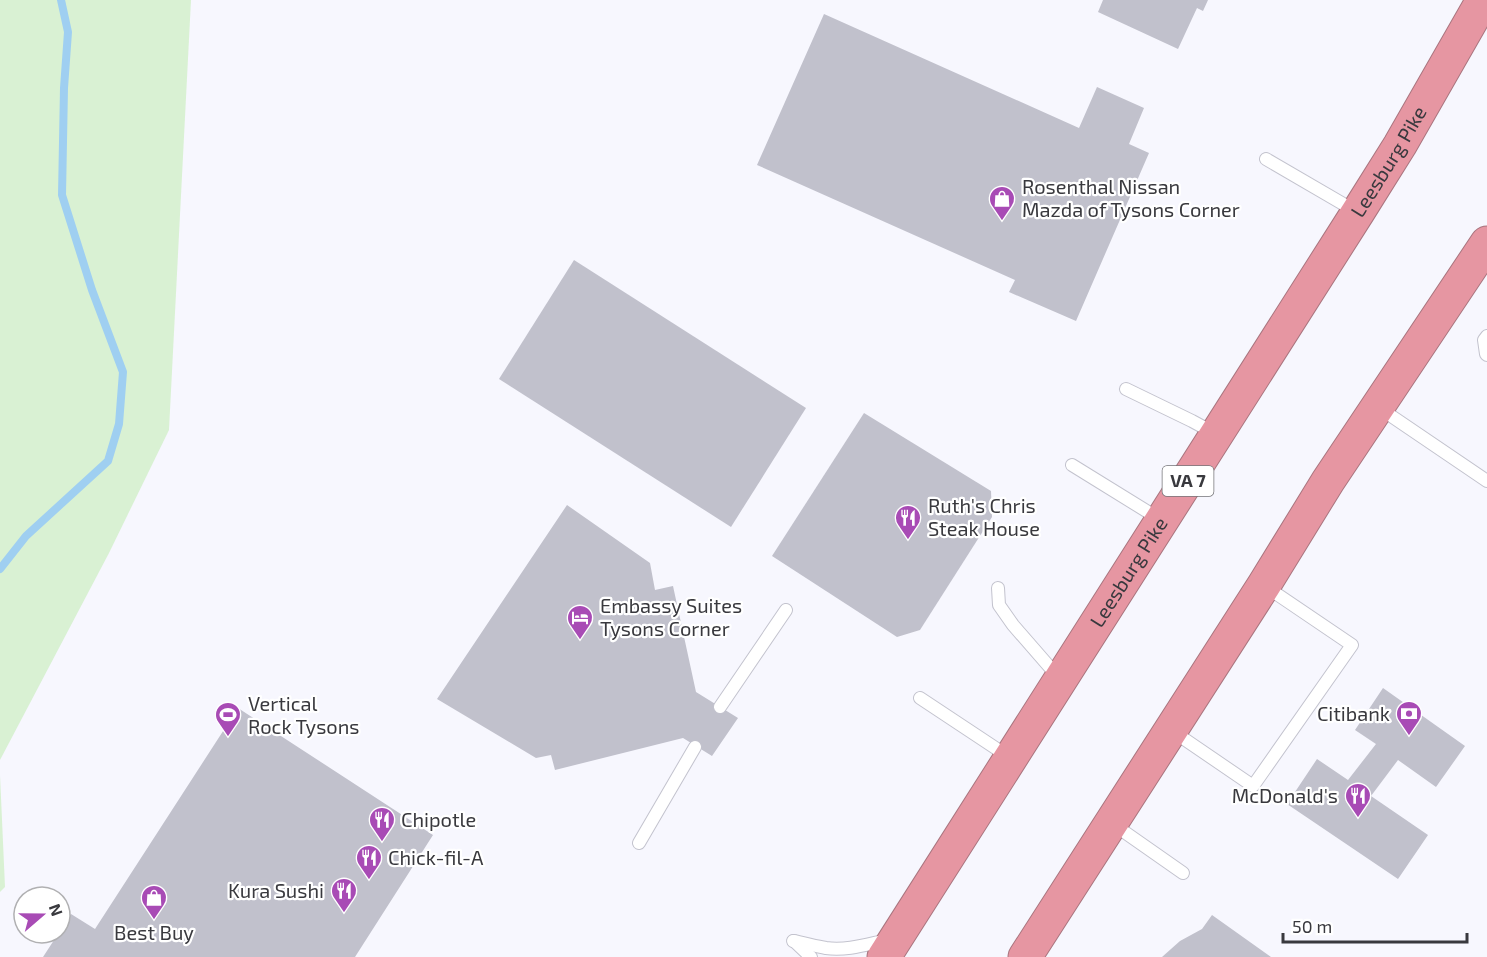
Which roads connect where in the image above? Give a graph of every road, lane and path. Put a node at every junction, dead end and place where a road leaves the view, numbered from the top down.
1 (1483, 0) edge
2 (1266, 159) dead end
3 (1358, 212) junction
4 (1484, 253) edge
5 (1487, 336) edge
6 (1487, 355) edge
7 (1126, 389) dead end
8 (1377, 407) junction
9 (1217, 435) junction
10 (1072, 465) dead end
11 (1487, 481) edge
12 (1162, 520) junction
13 (1264, 585) junction
14 (998, 588) dead end
15 (786, 610) dead end
16 (1060, 680) junction
17 (920, 698) dead end
18 (720, 707) dead end
19 (1170, 729) junction
20 (695, 747) dead end
21 (1010, 758) junction
22 (1111, 823) junction
23 (639, 843) dead end
24 (1183, 873) dead end
25 (890, 948) edge
26 (811, 957) edge
27 (1025, 957) edge

1 - 3 highway, Leesburg Pike / VA 7
2 - 3 lane
3 - 9 highway, Leesburg Pike / VA 7
4 - 8 highway
5 - 6 lane
7 - 9 lane
8 - 11 lane
8 - 13 highway
9 - 12 highway, Leesburg Pike / VA 7
10 - 12 lane
12 - 16 highway, Leesburg Pike / VA 7
13 - 19 highway
13 - 19 lane
14 - 16 lane
15 - 18 lane
16 - 21 highway, Leesburg Pike / VA 7
17 - 21 lane
19 - 22 highway
20 - 23 lane
21 - 25 highway, Leesburg Pike / VA 7
22 - 24 lane
22 - 27 highway
25 - 26 lane

